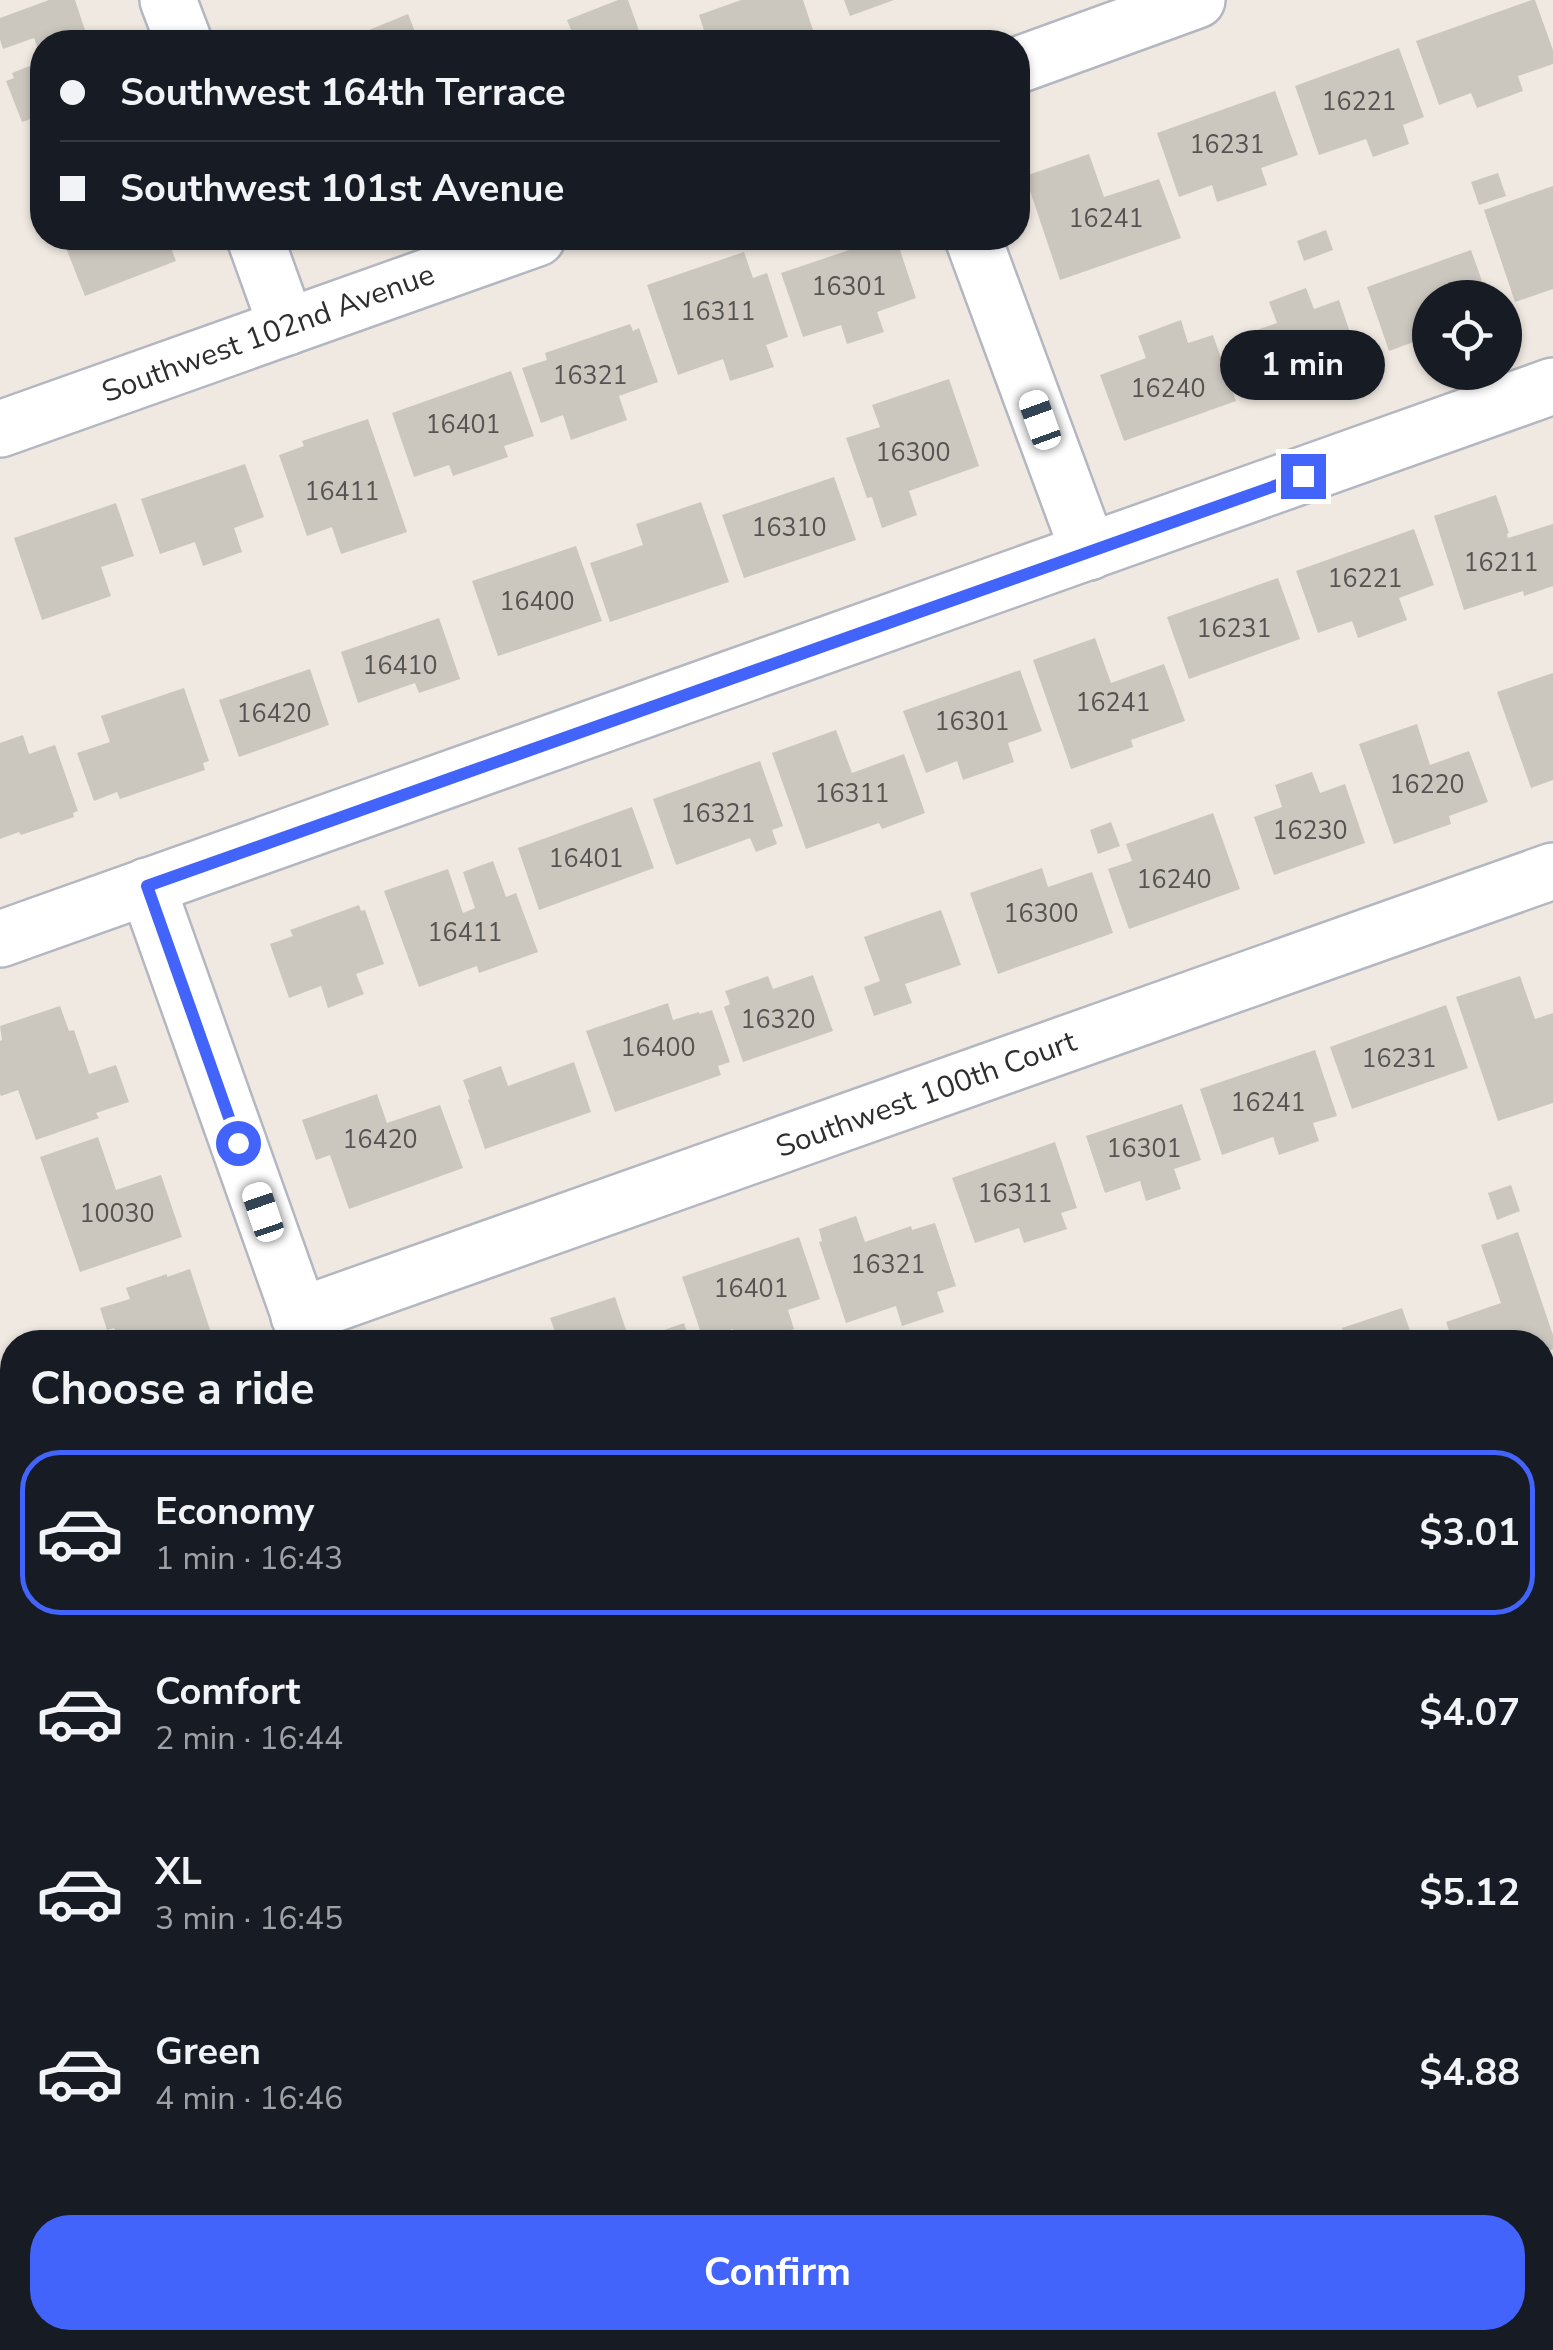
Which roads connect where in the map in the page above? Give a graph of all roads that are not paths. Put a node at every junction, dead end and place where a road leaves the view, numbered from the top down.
1 (168, 0) edge
2 (1197, 0) edge
3 (179, 30) edge
4 (1030, 61) edge
5 (260, 250) edge
6 (503, 250) edge
7 (978, 250) edge
8 (288, 326) junction
9 (1553, 386) edge
10 (0, 429) edge
11 (1088, 552) junction
12 (1553, 871) edge
13 (147, 886) junction
14 (0, 940) edge
15 (304, 1329) edge

1 - 3 street
2 - 4 street
5 - 8 street
6 - 8 street, Southwest 102nd Avenue
7 - 11 street
8 - 10 street, Southwest 102nd Avenue
9 - 11 street
11 - 13 street
12 - 15 street, Southwest 100th Court
13 - 14 street
13 - 15 street

